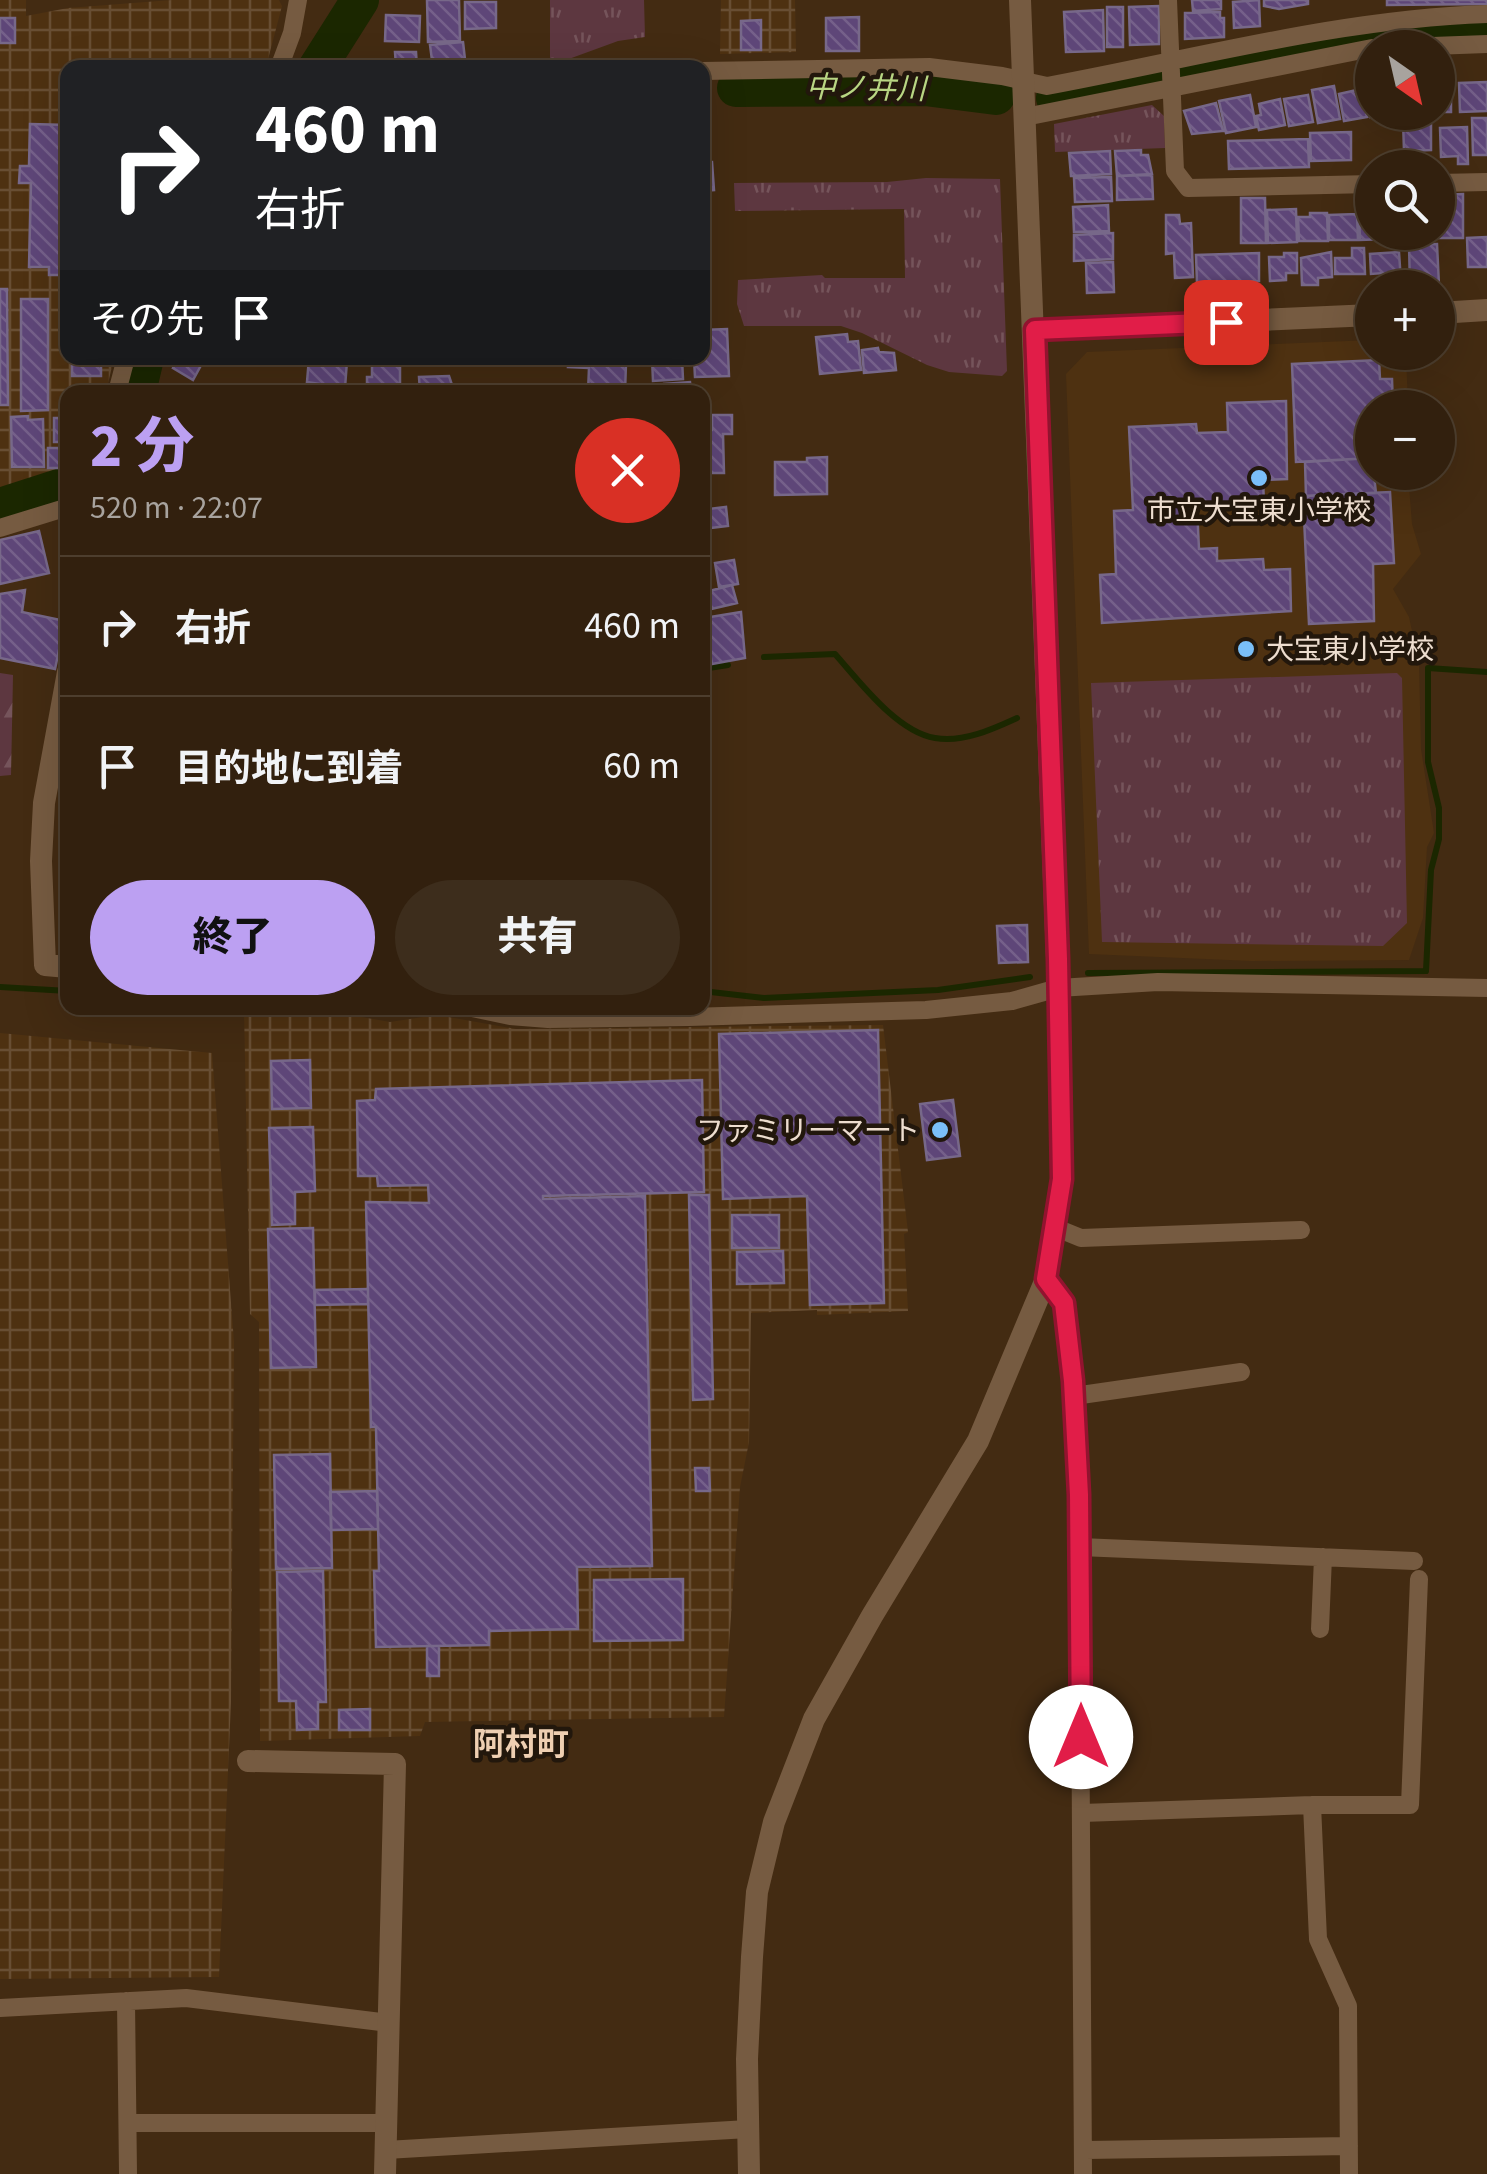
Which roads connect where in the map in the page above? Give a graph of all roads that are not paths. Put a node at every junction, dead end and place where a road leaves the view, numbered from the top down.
1 (298, 0) edge
2 (1020, 0) edge
3 (1168, 0) edge
4 (1487, 14) edge
5 (1487, 44) edge
6 (1455, 45) edge
7 (1355, 52) edge
8 (281, 60) edge
9 (1170, 62) junction
10 (710, 71) edge
11 (1022, 81) junction
12 (1172, 90) junction
13 (1026, 116) junction
14 (1487, 182) edge
15 (1455, 183) edge
16 (1355, 184) edge
17 (1487, 310) edge
18 (1455, 311) edge
19 (1355, 316) edge
20 (1035, 330) junction
21 (60, 509) edge
22 (0, 528) edge
23 (60, 716) edge
24 (60, 966) edge
25 (1058, 988) junction
26 (1487, 988) edge
27 (505, 1015) edge
28 (690, 1015) edge
29 (710, 1015) edge
30 (1054, 1227) junction
31 (1301, 1230) dead end
32 (1046, 1279) junction
33 (1242, 1372) dead end
34 (1074, 1396) junction
35 (1080, 1547) junction
36 (1323, 1557) junction
37 (1320, 1629) dead end
38 (248, 1761) dead end
39 (1312, 1805) junction
40 (1082, 1813) junction
41 (126, 2001) junction
42 (0, 2008) edge
43 (389, 2023) junction
44 (128, 2123) junction
45 (386, 2123) junction
46 (748, 2129) junction
47 (1349, 2146) junction
48 (386, 2150) junction
49 (1085, 2150) junction
50 (128, 2174) edge
51 (385, 2174) edge
52 (749, 2174) edge
53 (1084, 2174) edge
54 (1349, 2174) edge

1 - 8 street
2 - 11 street
3 - 9 street
4 - 9 street
5 - 6 street
7 - 12 street
9 - 11 street
9 - 12 street
10 - 11 street
11 - 13 street
12 - 13 street
12 - 16 street
13 - 20 street
14 - 15 street
17 - 18 street
19 - 20 street
20 - 25 street
21 - 22 street
23 - 24 street
25 - 26 street
25 - 29 street
25 - 30 street
27 - 28 street
30 - 31 street
30 - 32 street
32 - 34 street
32 - 46 street
33 - 34 street
34 - 35 street
35 - 36 street
35 - 40 street
36 - 37 street
36 - 39 street
38 - 43 street
39 - 40 street
39 - 47 street
40 - 49 street
41 - 42 street
41 - 43 street
41 - 44 street
43 - 45 street
44 - 45 street
44 - 50 street
45 - 48 street
46 - 48 street
46 - 52 street
47 - 49 street
47 - 54 street
48 - 51 street
49 - 53 street

